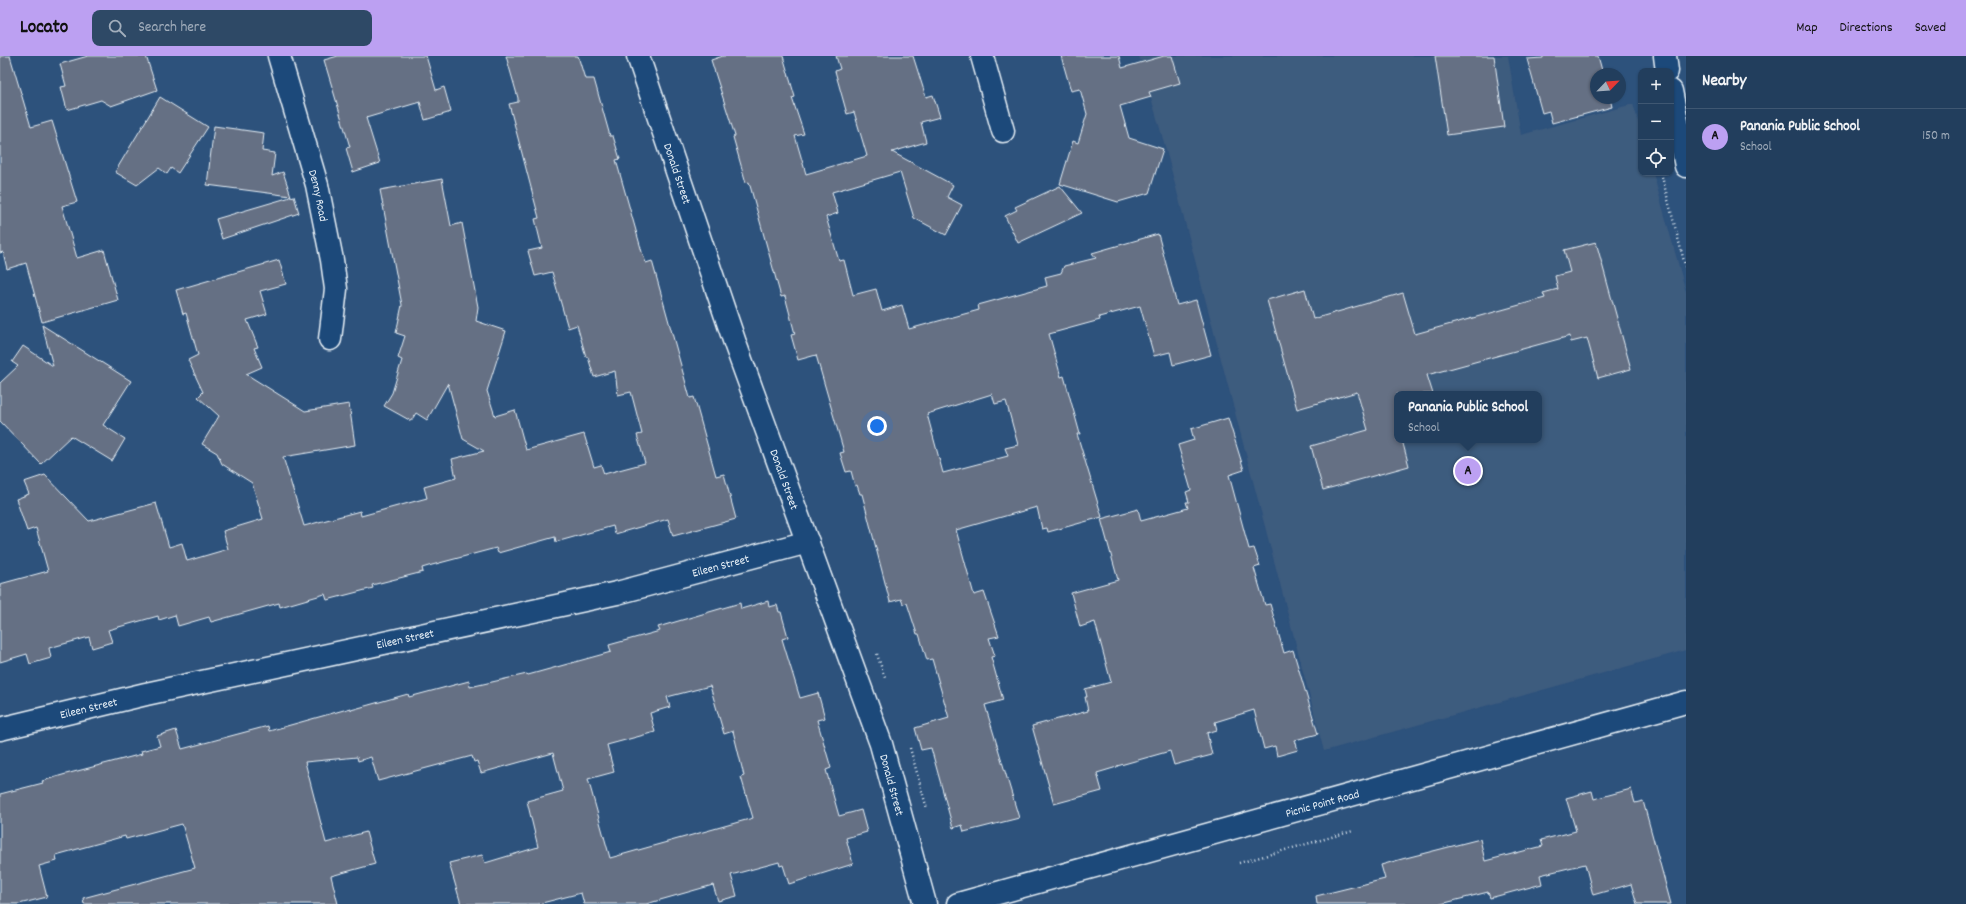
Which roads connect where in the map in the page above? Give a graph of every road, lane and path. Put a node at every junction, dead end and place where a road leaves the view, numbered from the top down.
1 (279, 56) edge
2 (638, 56) edge
3 (982, 56) edge
4 (1665, 56) edge
5 (1667, 68) edge
6 (1674, 104) edge
7 (1003, 132) dead end
8 (1686, 166) edge
9 (1662, 176) edge
10 (1686, 269) edge
11 (330, 339) dead end
12 (808, 542) junction
13 (1686, 702) edge
14 (0, 729) edge
15 (1353, 831) dead end
16 (1239, 863) dead end
17 (926, 904) edge
18 (958, 904) edge

1 - 11 street, Denny Road
2 - 12 street, Donald Street
3 - 7 street
4 - 5 street
6 - 8 street
9 - 10 path
12 - 14 street, Eileen Street
12 - 17 street, Donald Street
13 - 18 street, Picnic Point Road
15 - 16 path

